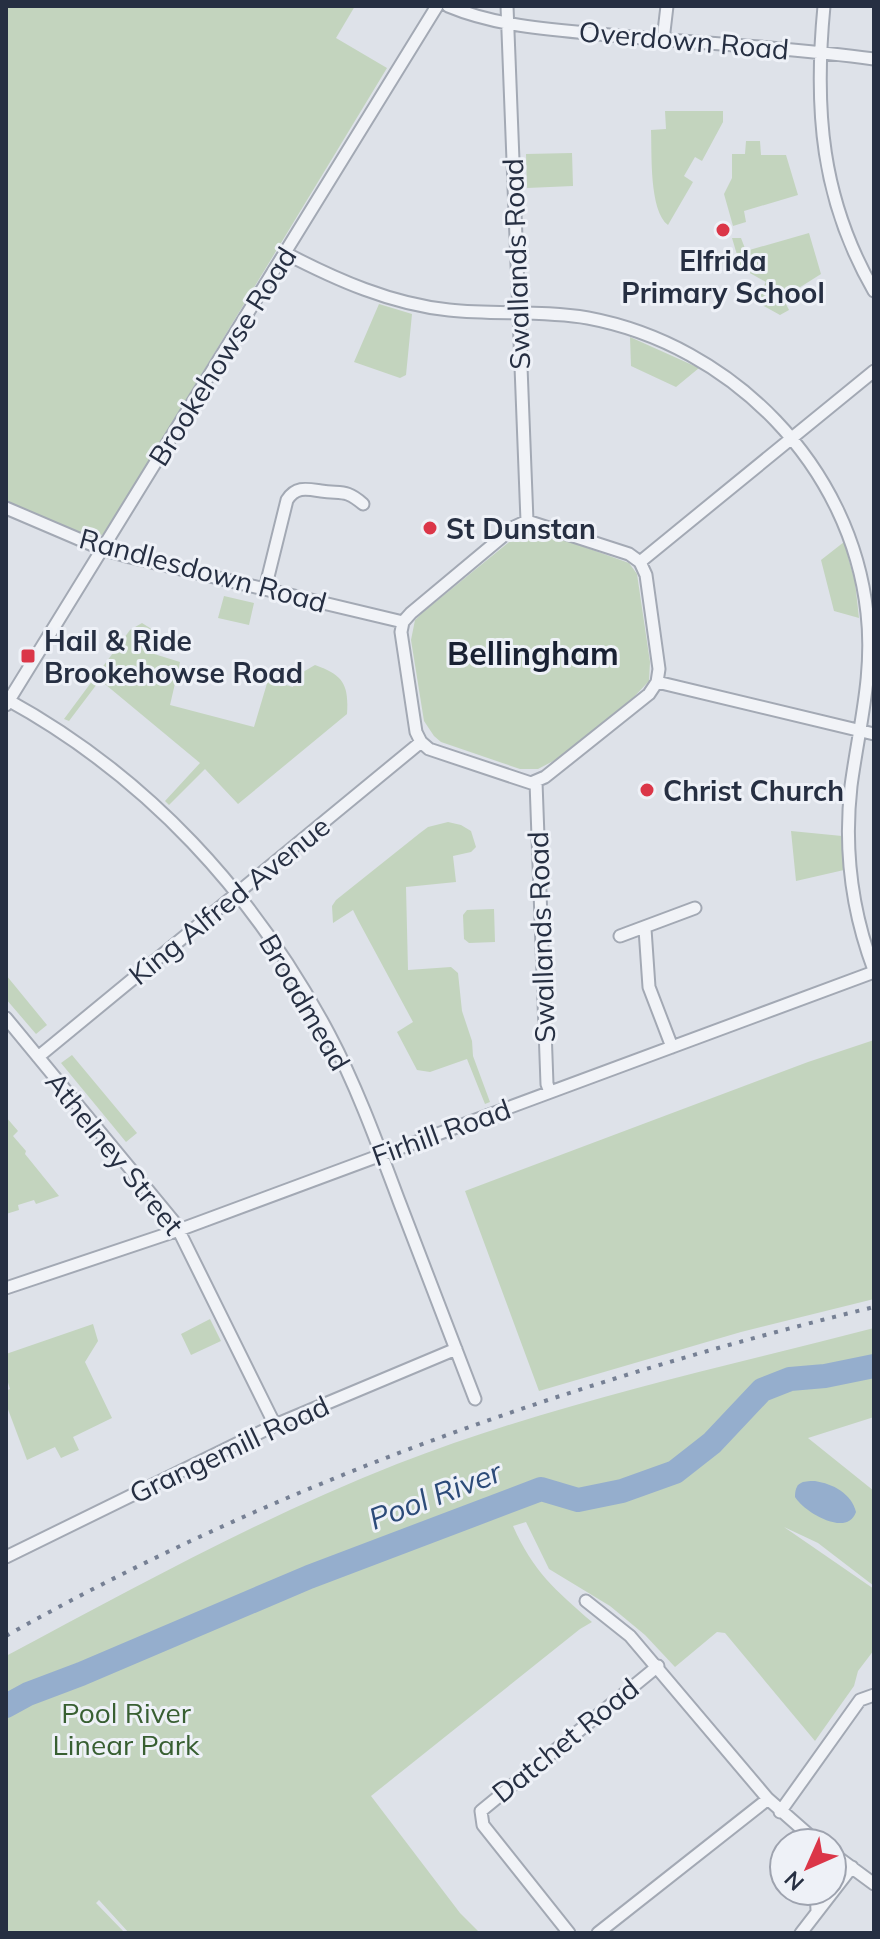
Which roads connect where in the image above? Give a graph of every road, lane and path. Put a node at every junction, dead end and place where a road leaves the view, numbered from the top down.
1 (437, 6) edge
2 (448, 6) edge
3 (507, 6) edge
4 (667, 6) edge
5 (824, 6) edge
6 (508, 24) junction
7 (663, 40) junction
8 (819, 51) junction
9 (874, 59) edge
10 (285, 253) junction
11 (874, 291) edge
12 (518, 313) junction
13 (874, 371) edge
14 (792, 438) junction
15 (363, 504) dead end
16 (6, 508) edge
17 (527, 521) junction
18 (102, 549) junction
19 (640, 562) junction
20 (265, 589) junction
21 (403, 622) junction
22 (657, 682) junction
23 (7, 702) edge
24 (860, 730) junction
25 (874, 734) edge
26 (421, 742) junction
27 (536, 782) junction
28 (237, 893) junction
29 (695, 908) dead end
30 (645, 929) junction
31 (620, 936) dead end
32 (874, 971) edge
33 (6, 1018) edge
34 (672, 1047) junction
35 (38, 1057) junction
36 (550, 1092) junction
37 (382, 1154) junction
38 (179, 1230) junction
39 (6, 1288) edge
40 (456, 1349) junction
41 (475, 1399) dead end
42 (275, 1425) junction
43 (6, 1557) edge
44 (586, 1601) dead end
45 (658, 1666) junction
46 (874, 1695) edge
47 (768, 1799) junction
48 (780, 1812) junction
49 (794, 1827) edge
50 (848, 1864) edge
51 (852, 1867) junction
52 (874, 1884) edge
53 (817, 1907) edge
54 (817, 1910) junction
55 (569, 1933) edge
56 (598, 1933) edge
57 (801, 1933) edge

1 - 10 street, Brookehowse Road
2 - 6 street, Overdown Road
3 - 6 street, Swallands Road
4 - 7 street
5 - 8 street
6 - 7 street, Overdown Road
6 - 12 street, Swallands Road
7 - 8 street, Overdown Road
8 - 9 street, Overdown Road
8 - 11 street
10 - 12 street
10 - 18 street, Brookehowse Road
12 - 14 street
12 - 17 street, Swallands Road
13 - 14 street
14 - 19 street
14 - 24 street
15 - 20 street
16 - 18 street, Randlesdown Road
17 - 19 street
17 - 21 street
18 - 20 street, Randlesdown Road
18 - 23 street, Brookehowse Road
19 - 22 street
20 - 21 street, Randlesdown Road
21 - 26 street
22 - 24 street
22 - 27 street
23 - 28 street, Broadmead
24 - 25 street
24 - 32 street
26 - 27 street
26 - 28 street, King Alfred Avenue
27 - 36 street, Swallands Road
28 - 35 street, King Alfred Avenue
28 - 37 street, Broadmead
29 - 30 street
30 - 31 street
30 - 34 street
32 - 34 street, Firhill Road
33 - 35 street, Athelney Street
34 - 36 street, Firhill Road
35 - 38 street, Athelney Street
36 - 37 street, Firhill Road
37 - 38 street, Firhill Road
37 - 40 street, Broadmead
38 - 39 street, Firhill Road
38 - 42 street, Athelney Street
40 - 41 street, Broadmead
40 - 42 street, Grangemill Road
42 - 43 street, Grangemill Road
44 - 45 street
45 - 47 street
45 - 55 street, Datchet Road
46 - 48 street
47 - 48 street
47 - 56 street
48 - 49 street
50 - 51 street
51 - 52 street
51 - 54 street
53 - 54 street
54 - 57 street

